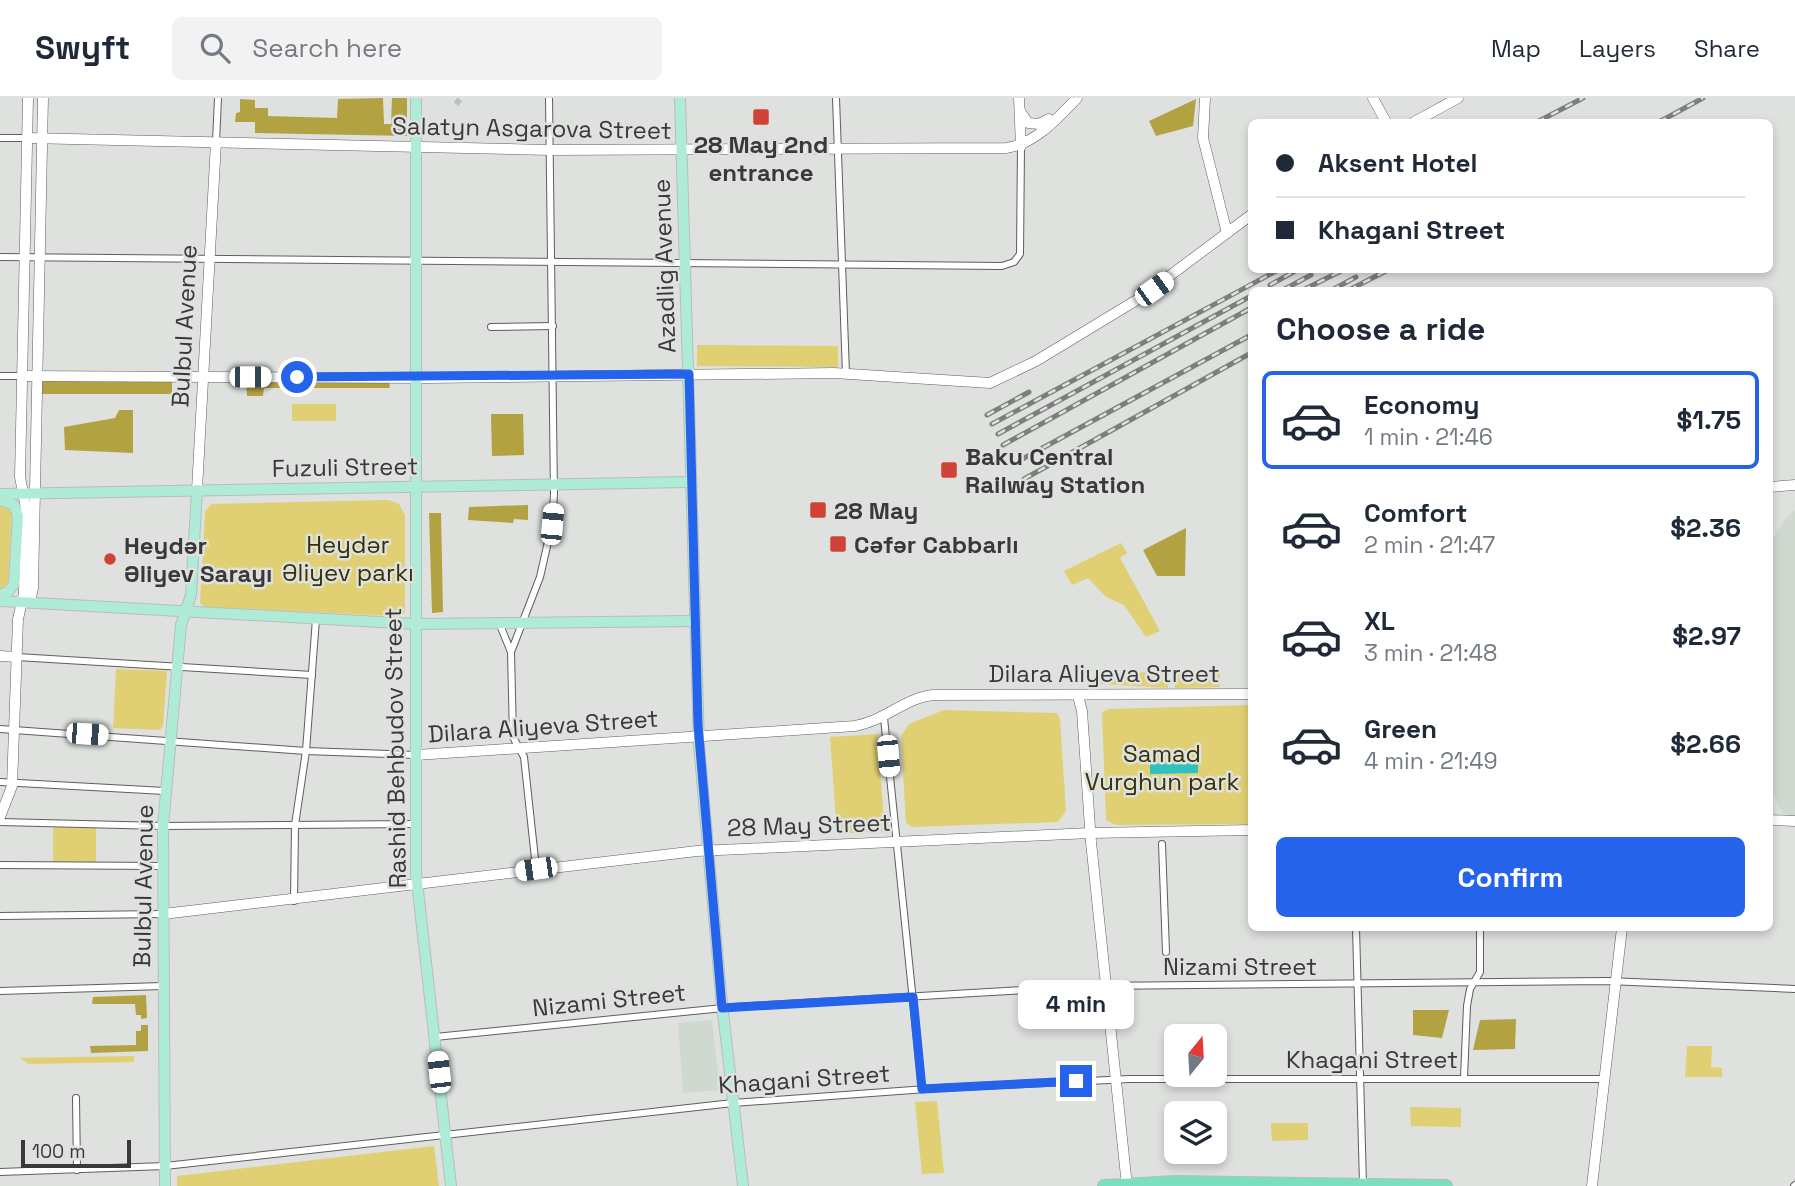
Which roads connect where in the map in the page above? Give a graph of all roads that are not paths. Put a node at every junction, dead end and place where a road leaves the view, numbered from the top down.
1 (28, 98) edge
2 (43, 98) edge
3 (218, 98) edge
4 (416, 98) edge
5 (549, 98) edge
6 (680, 98) edge
7 (836, 98) edge
8 (1070, 98) edge
9 (1077, 98) edge
10 (1205, 98) edge
11 (1373, 98) edge
12 (1458, 98) edge
13 (1019, 101) edge
14 (1049, 119) junction
15 (1384, 119) edge
16 (1420, 119) edge
17 (0, 138) edge
18 (27, 138) junction
19 (42, 138) junction
20 (216, 142) junction
21 (1021, 146) junction
22 (416, 147) junction
23 (837, 149) junction
24 (549, 150) junction
25 (681, 151) junction
26 (1248, 217) edge
27 (1227, 233) junction
28 (0, 257) edge
29 (24, 257) junction
30 (39, 258) junction
31 (209, 259) junction
32 (414, 261) junction
33 (550, 262) junction
34 (685, 264) junction
35 (841, 265) junction
36 (552, 326) junction
37 (491, 327) dead end
38 (846, 373) junction
39 (689, 374) junction
40 (0, 376) edge
41 (23, 376) junction
42 (37, 376) junction
43 (554, 376) junction
44 (414, 377) junction
45 (202, 378) junction
46 (690, 482) junction
47 (555, 484) junction
48 (1795, 485) edge
49 (414, 487) junction
50 (1773, 487) edge
51 (197, 491) junction
52 (29, 494) junction
53 (0, 497) edge
54 (0, 595) edge
55 (0, 601) edge
56 (22, 601) junction
57 (184, 615) junction
58 (316, 619) junction
59 (694, 621) junction
60 (415, 624) junction
61 (500, 625) junction
62 (521, 625) junction
63 (511, 652) junction
64 (0, 656) edge
65 (17, 657) junction
66 (178, 665) junction
67 (312, 675) junction
68 (1248, 694) edge
69 (1078, 696) junction
70 (884, 718) junction
71 (0, 729) edge
72 (15, 729) junction
73 (699, 737) junction
74 (170, 741) junction
75 (520, 748) junction
76 (306, 751) junction
77 (416, 755) junction
78 (0, 782) edge
79 (13, 783) junction
80 (165, 791) junction
81 (0, 819) edge
82 (1773, 820) edge
83 (1795, 821) edge
84 (416, 824) junction
85 (163, 825) junction
86 (295, 825) junction
87 (1248, 830) edge
88 (1090, 833) junction
89 (897, 842) junction
90 (1162, 844) dead end
91 (707, 850) junction
92 (0, 865) edge
93 (163, 866) junction
94 (536, 869) junction
95 (417, 886) junction
96 (294, 901) junction
97 (163, 914) junction
98 (0, 916) edge
99 (1356, 931) edge
100 (1480, 931) edge
101 (1622, 931) edge
102 (1166, 952) dead end
103 (1618, 981) junction
104 (1474, 982) junction
105 (1357, 985) junction
106 (163, 986) junction
107 (1107, 986) junction
108 (1795, 989) edge
109 (0, 991) edge
110 (913, 997) junction
111 (722, 1008) junction
112 (435, 1037) junction
113 (1360, 1078) junction
114 (1464, 1078) junction
115 (1116, 1079) junction
116 (1604, 1079) junction
117 (922, 1089) junction
118 (76, 1098) dead end
119 (733, 1102) junction
120 (446, 1134) junction
121 (78, 1170) junction
122 (0, 1172) edge
123 (162, 1173) edge
124 (1127, 1185) edge
125 (1363, 1185) edge
126 (452, 1186) edge
127 (743, 1186) edge
128 (1104, 1186) edge
129 (1446, 1186) edge
130 (1592, 1186) edge

1 - 18 main road
2 - 19 main road
3 - 20 street
4 - 22 main road, Rashid Behbudov Street
5 - 24 street
6 - 25 main road, Azadlig Avenue
7 - 23 street
8 - 14 main road
9 - 21 main road
10 - 27 main road
11 - 15 main road
12 - 16 main road
13 - 14 main road
13 - 21 main road
14 - 21 main road
17 - 18 street
18 - 19 main road, Salatyn Asgarova Street
18 - 29 main road
19 - 20 main road, Salatyn Asgarova Street
19 - 30 main road
20 - 22 main road, Salatyn Asgarova Street
20 - 31 main road, Bulbul Avenue
21 - 23 main road, Salatyn Asgarova Street
21 - 35 street
22 - 24 main road, Salatyn Asgarova Street
22 - 32 main road, Rashid Behbudov Street
23 - 25 main road, Salatyn Asgarova Street
23 - 35 street
24 - 25 main road, Salatyn Asgarova Street
24 - 33 street
25 - 34 main road, Azadlig Avenue
26 - 27 main road
27 - 38 main road
28 - 29 street
29 - 30 street
29 - 41 main road
30 - 31 street
30 - 42 main road
31 - 32 street
31 - 45 main road, Bulbul Avenue
32 - 33 street
32 - 44 main road, Rashid Behbudov Street
33 - 34 street
33 - 36 street
34 - 35 street
34 - 39 main road, Azadlig Avenue
35 - 38 street
36 - 37 street
36 - 43 street
38 - 39 main road
39 - 43 main road
39 - 46 main road, Azadlig Avenue
40 - 41 street
41 - 42 main road
41 - 52 main road
42 - 45 main road
42 - 52 main road
43 - 44 main road
43 - 47 street
44 - 45 main road
44 - 49 main road, Rashid Behbudov Street
45 - 51 main road, Bulbul Avenue
46 - 47 main road, Fuzuli Street
46 - 59 main road, Azadlig Avenue
47 - 49 main road, Fuzuli Street
47 - 62 street
48 - 50 main road
49 - 51 main road, Fuzuli Street
49 - 60 main road, Rashid Behbudov Street
51 - 52 main road, Fuzuli Street
51 - 57 main road, Bulbul Avenue
52 - 53 main road, Fuzuli Street
52 - 56 main road
53 - 54 main road
55 - 56 main road
56 - 57 main road
56 - 65 main road
57 - 58 main road
57 - 66 main road, Bulbul Avenue
58 - 60 main road
58 - 67 street
59 - 62 main road
59 - 73 main road, Azadlig Avenue
60 - 61 main road
60 - 77 main road, Rashid Behbudov Street
61 - 62 main road
61 - 63 street
62 - 63 street
63 - 75 street
64 - 65 main road
65 - 66 street
65 - 72 main road
66 - 67 street
66 - 74 main road, Bulbul Avenue
67 - 76 street
68 - 69 main road, Dilara Aliyeva Street
69 - 70 main road, Dilara Aliyeva Street
69 - 88 main road
70 - 73 main road, Dilara Aliyeva Street
70 - 89 street
71 - 72 street, Dilara Aliyeva Street
72 - 74 street, Dilara Aliyeva Street
72 - 79 main road
73 - 75 main road, Dilara Aliyeva Street
73 - 91 main road, Azadlig Avenue
74 - 76 street, Dilara Aliyeva Street
74 - 80 main road, Bulbul Avenue
75 - 77 main road, Dilara Aliyeva Street
75 - 94 street
76 - 77 street, Dilara Aliyeva Street
76 - 86 street
77 - 84 main road, Rashid Behbudov Street
78 - 79 street
79 - 80 street
79 - 81 main road
80 - 85 main road, Bulbul Avenue
81 - 85 street
82 - 83 main road
84 - 86 street
84 - 95 main road, Rashid Behbudov Street
85 - 86 street
85 - 93 main road, Bulbul Avenue
86 - 96 street
87 - 88 main road, 28 May Street
88 - 89 main road, 28 May Street
88 - 107 main road
89 - 91 main road, 28 May Street
89 - 110 street
90 - 102 street
91 - 94 main road, 28 May Street
91 - 111 main road, Azadlig Avenue
92 - 93 street
93 - 97 main road, Bulbul Avenue
94 - 95 main road, 28 May Street
95 - 96 main road, 28 May Street
95 - 112 main road, Rashid Behbudov Street
96 - 97 main road, 28 May Street
97 - 98 street
97 - 106 main road, Bulbul Avenue
99 - 105 street
100 - 104 street
101 - 103 main road
103 - 104 street, Nizami Street
103 - 108 street, Nizami Street
103 - 116 main road
104 - 105 street, Nizami Street
104 - 114 street
105 - 107 street, Nizami Street
105 - 113 street
106 - 109 street
106 - 123 main road, Bulbul Avenue
107 - 110 street, Nizami Street
107 - 115 main road
110 - 111 street, Nizami Street
110 - 117 street
111 - 112 street, Nizami Street
111 - 119 main road, Azadlig Avenue
112 - 120 main road, Rashid Behbudov Street
113 - 114 street, Khagani Street
113 - 115 street, Khagani Street
113 - 125 street
114 - 116 street, Khagani Street
115 - 117 street, Khagani Street
115 - 124 main road
116 - 130 main road
117 - 119 street, Khagani Street
118 - 121 street
119 - 120 street, Khagani Street
119 - 127 main road, Azadlig Avenue
120 - 123 street, Khagani Street
120 - 126 main road, Rashid Behbudov Street
121 - 122 street
121 - 123 street
124 - 125 highway
124 - 128 highway
125 - 129 highway

